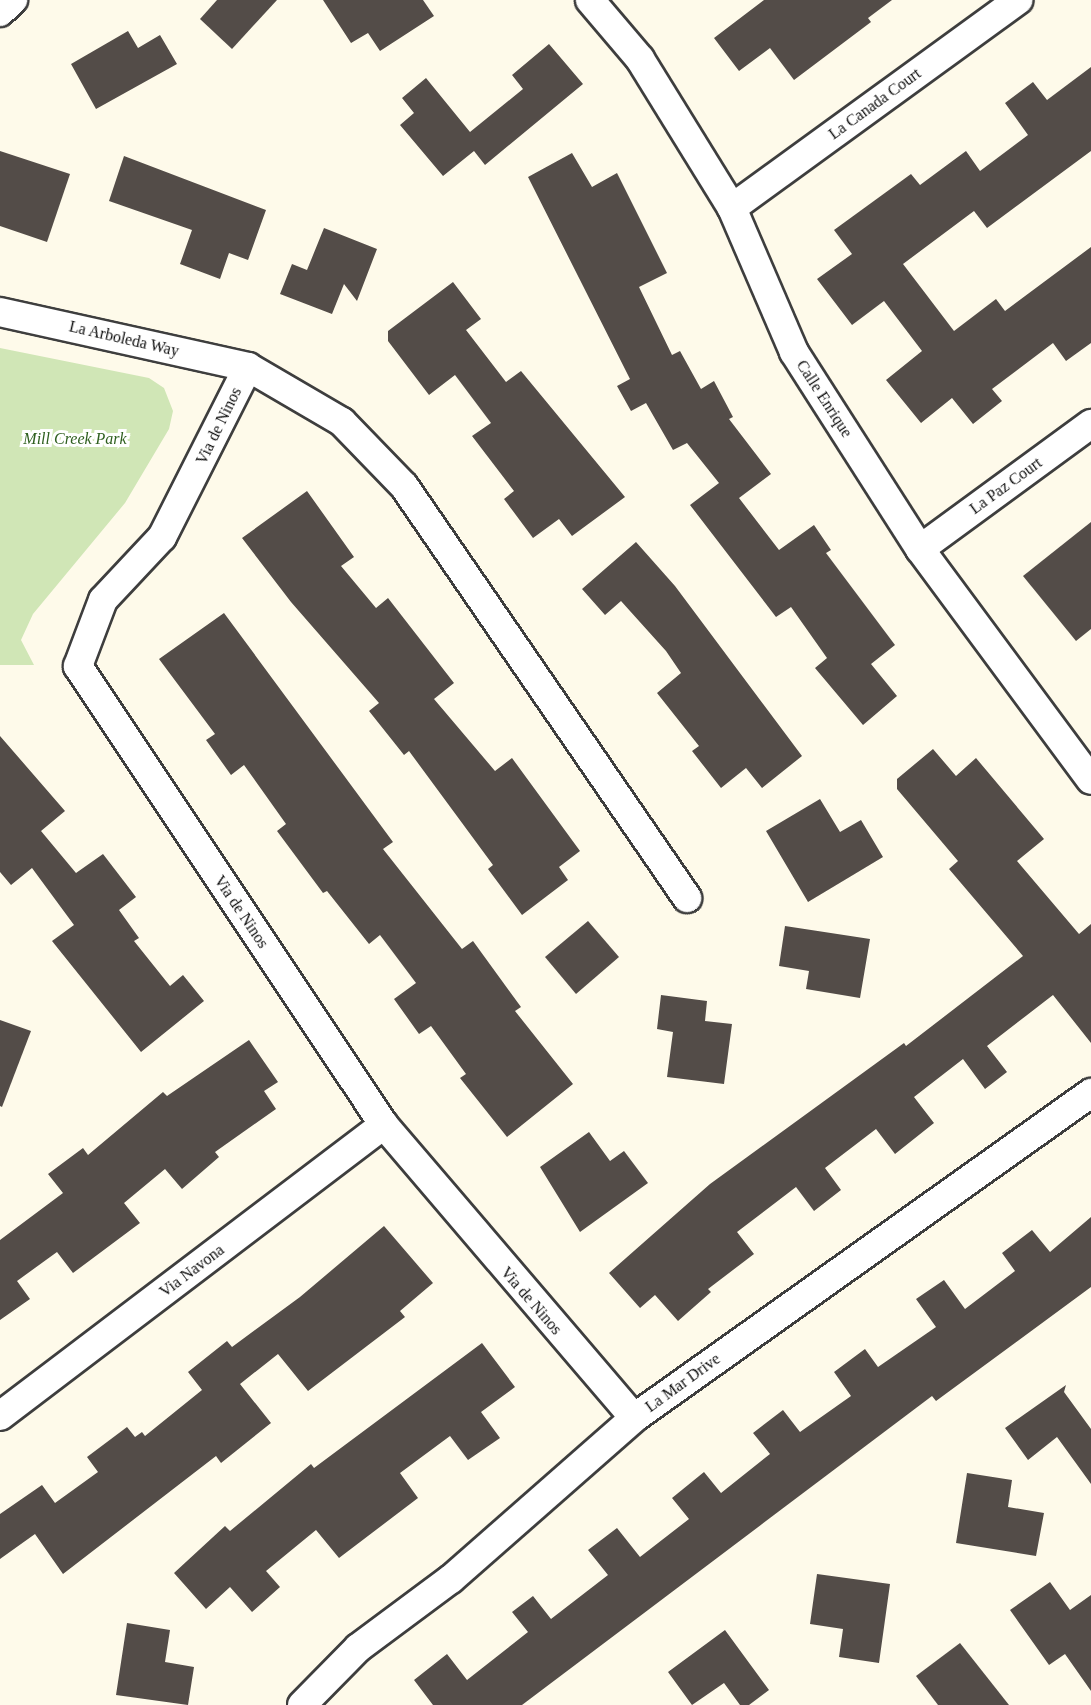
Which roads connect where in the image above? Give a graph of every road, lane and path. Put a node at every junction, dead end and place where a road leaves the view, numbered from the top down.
1 (13, 0) edge
2 (590, 0) edge
3 (1018, 0) edge
4 (0, 12) edge
5 (732, 208) junction
6 (0, 312) edge
7 (248, 367) junction
8 (1091, 423) edge
9 (920, 549) junction
10 (1091, 780) edge
11 (687, 898) dead end
12 (1091, 1093) edge
13 (384, 1125) junction
14 (0, 1416) edge
15 (634, 1418) junction
16 (302, 1705) edge

1 - 4 street
2 - 5 street, Calle Enrique
3 - 5 street, La Canada Court
5 - 9 street, Calle Enrique
6 - 7 street, La Arboleda Way
7 - 11 street, La Arboleda Way
7 - 13 street, Via de Ninos
8 - 9 street, La Paz Court
9 - 10 street, Calle Enrique
12 - 15 street, La Mar Drive
13 - 14 street, Via Navona
13 - 15 street, Via de Ninos
15 - 16 street, La Mar Drive

